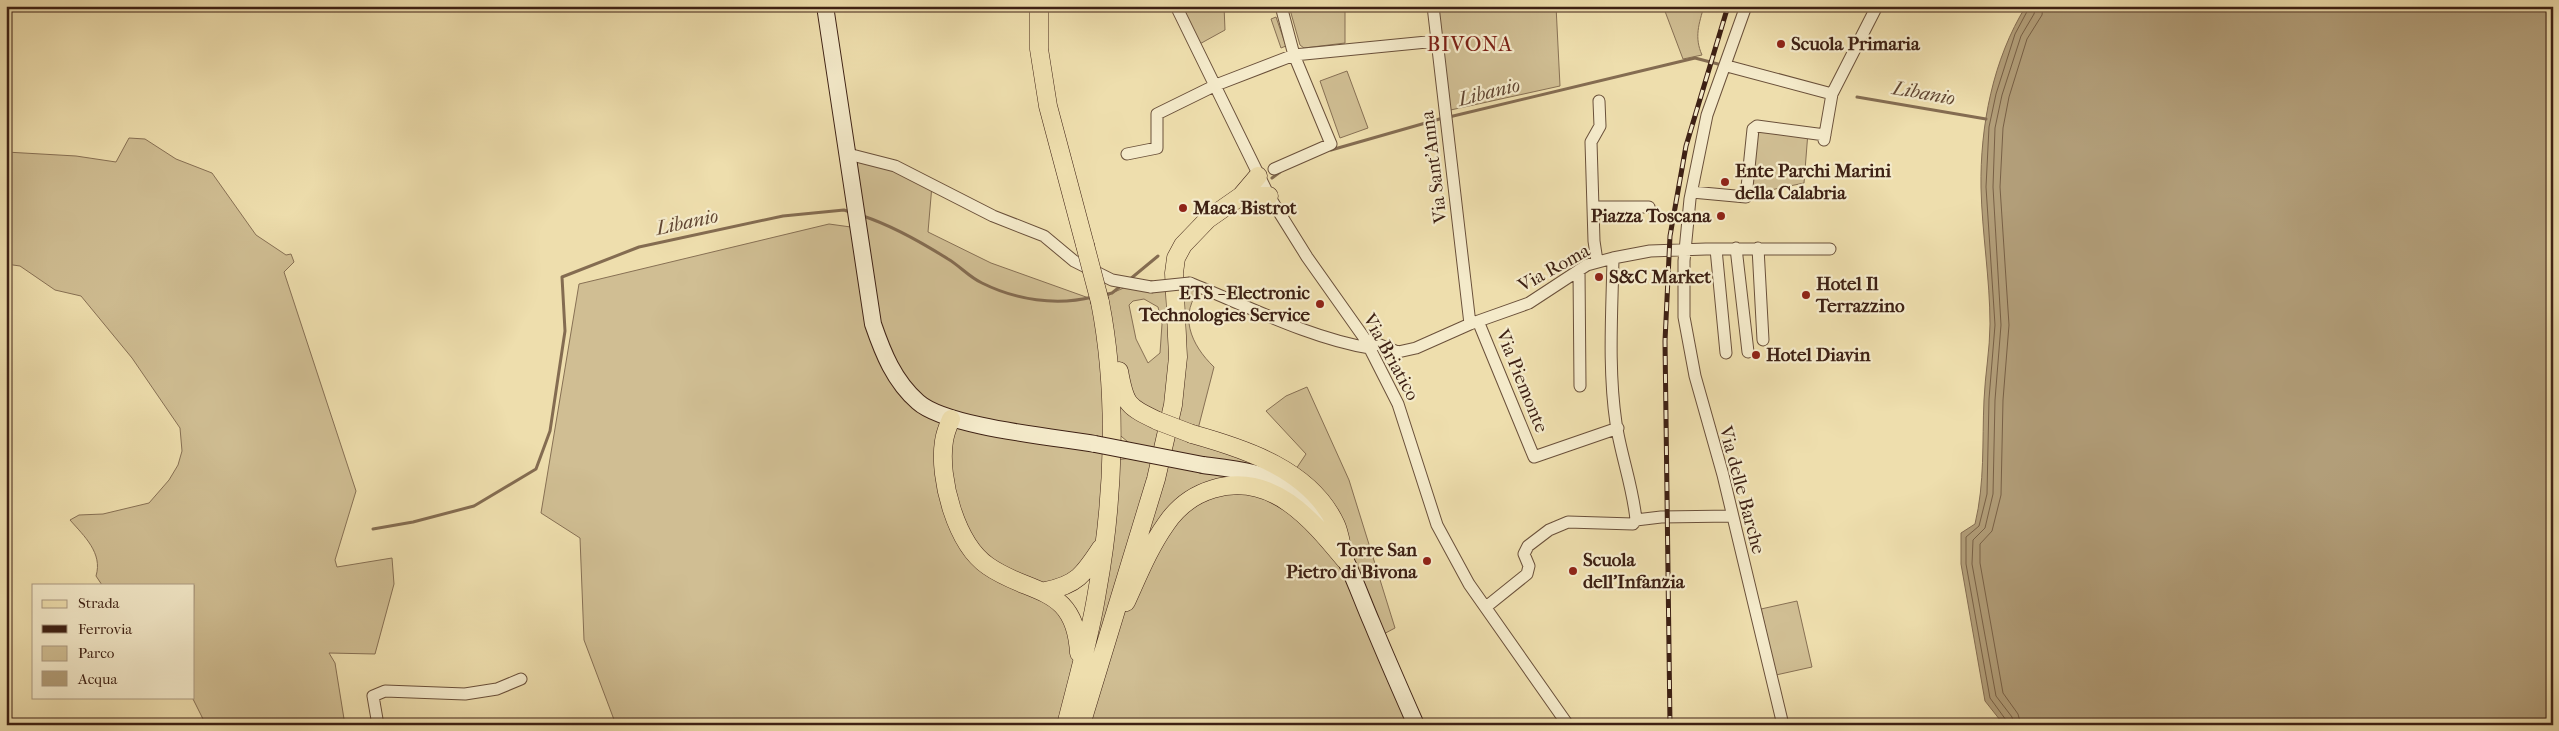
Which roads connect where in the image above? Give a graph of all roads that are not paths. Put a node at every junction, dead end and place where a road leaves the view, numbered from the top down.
1 (825, 6) edge
2 (1039, 6) edge
3 (1176, 6) edge
4 (1281, 6) edge
5 (1433, 6) edge
6 (1746, 6) edge
7 (1877, 6) edge
8 (1437, 41) junction
9 (1294, 55) junction
10 (1726, 66) junction
11 (1216, 86) junction
12 (1832, 94) junction
13 (1599, 101) dead end
14 (848, 154) junction
15 (1127, 154) dead end
16 (1274, 169) dead end
17 (1258, 176) junction
18 (1692, 192) junction
19 (1241, 196) junction
20 (1269, 196) junction
21 (1593, 207) junction
22 (1650, 207) dead end
23 (1736, 248) junction
24 (1758, 248) junction
25 (1716, 249) junction
26 (1830, 249) dead end
27 (1685, 256) junction
28 (1613, 258) junction
29 (1597, 261) junction
30 (1579, 270) junction
31 (1474, 322) junction
32 (1106, 335) junction
33 (1763, 340) dead end
34 (1368, 344) junction
35 (1748, 352) dead end
36 (1726, 354) dead end
37 (1580, 386) dead end
38 (950, 419) junction
39 (1618, 428) junction
40 (1732, 516) junction
41 (1636, 520) junction
42 (1104, 544) junction
43 (1345, 560) junction
44 (1045, 591) junction
45 (1486, 607) junction
46 (1104, 646) junction
47 (1080, 669) junction
48 (521, 679) dead end
49 (378, 725) edge
50 (1066, 725) edge
51 (1081, 725) edge
52 (1416, 725) edge
53 (1568, 725) edge
54 (1783, 725) edge

1 - 14 street
2 - 32 main road, bridge
3 - 11 street, Via Briatico
4 - 9 street
5 - 8 street, Via Sant'Anna
6 - 10 street, Via delle Barche
7 - 12 street
8 - 9 street
8 - 31 street, Via Sant'Anna
9 - 11 street
9 - 16 street
10 - 12 street
10 - 18 street, Via delle Barche
11 - 15 street
11 - 17 street, Via Briatico
12 - 18 street
13 - 21 street
14 - 34 street, Via Roma, bridge
14 - 38 street
17 - 19 main road
17 - 20 street, Via Briatico
18 - 27 street, Via delle Barche
19 - 20 main road
19 - 46 main road
20 - 34 street, Via Briatico
21 - 22 street
21 - 29 street
23 - 24 street, Via Roma
23 - 25 street, Via Roma
23 - 35 street
24 - 26 street, Via Roma
24 - 33 street
25 - 27 street, Via Roma
25 - 36 street
27 - 28 street, Via Roma
27 - 40 street, Via delle Barche
28 - 29 street, Via Roma
28 - 39 street
29 - 30 street, Via Roma
30 - 31 street, Via Roma
30 - 37 street
31 - 34 street, Via Roma
31 - 39 street, Via Piemonte
32 - 42 main road
32 - 43 main road, bridge
34 - 45 street, Via Briatico
38 - 43 street, bridge
38 - 44 main road
39 - 41 street
40 - 41 street
40 - 54 street, Via delle Barche
41 - 45 street
42 - 44 main road
42 - 47 main road
43 - 46 main road
43 - 52 street
44 - 47 main road
45 - 53 street, Via Briatico
46 - 51 main road
47 - 50 main road
48 - 49 street

